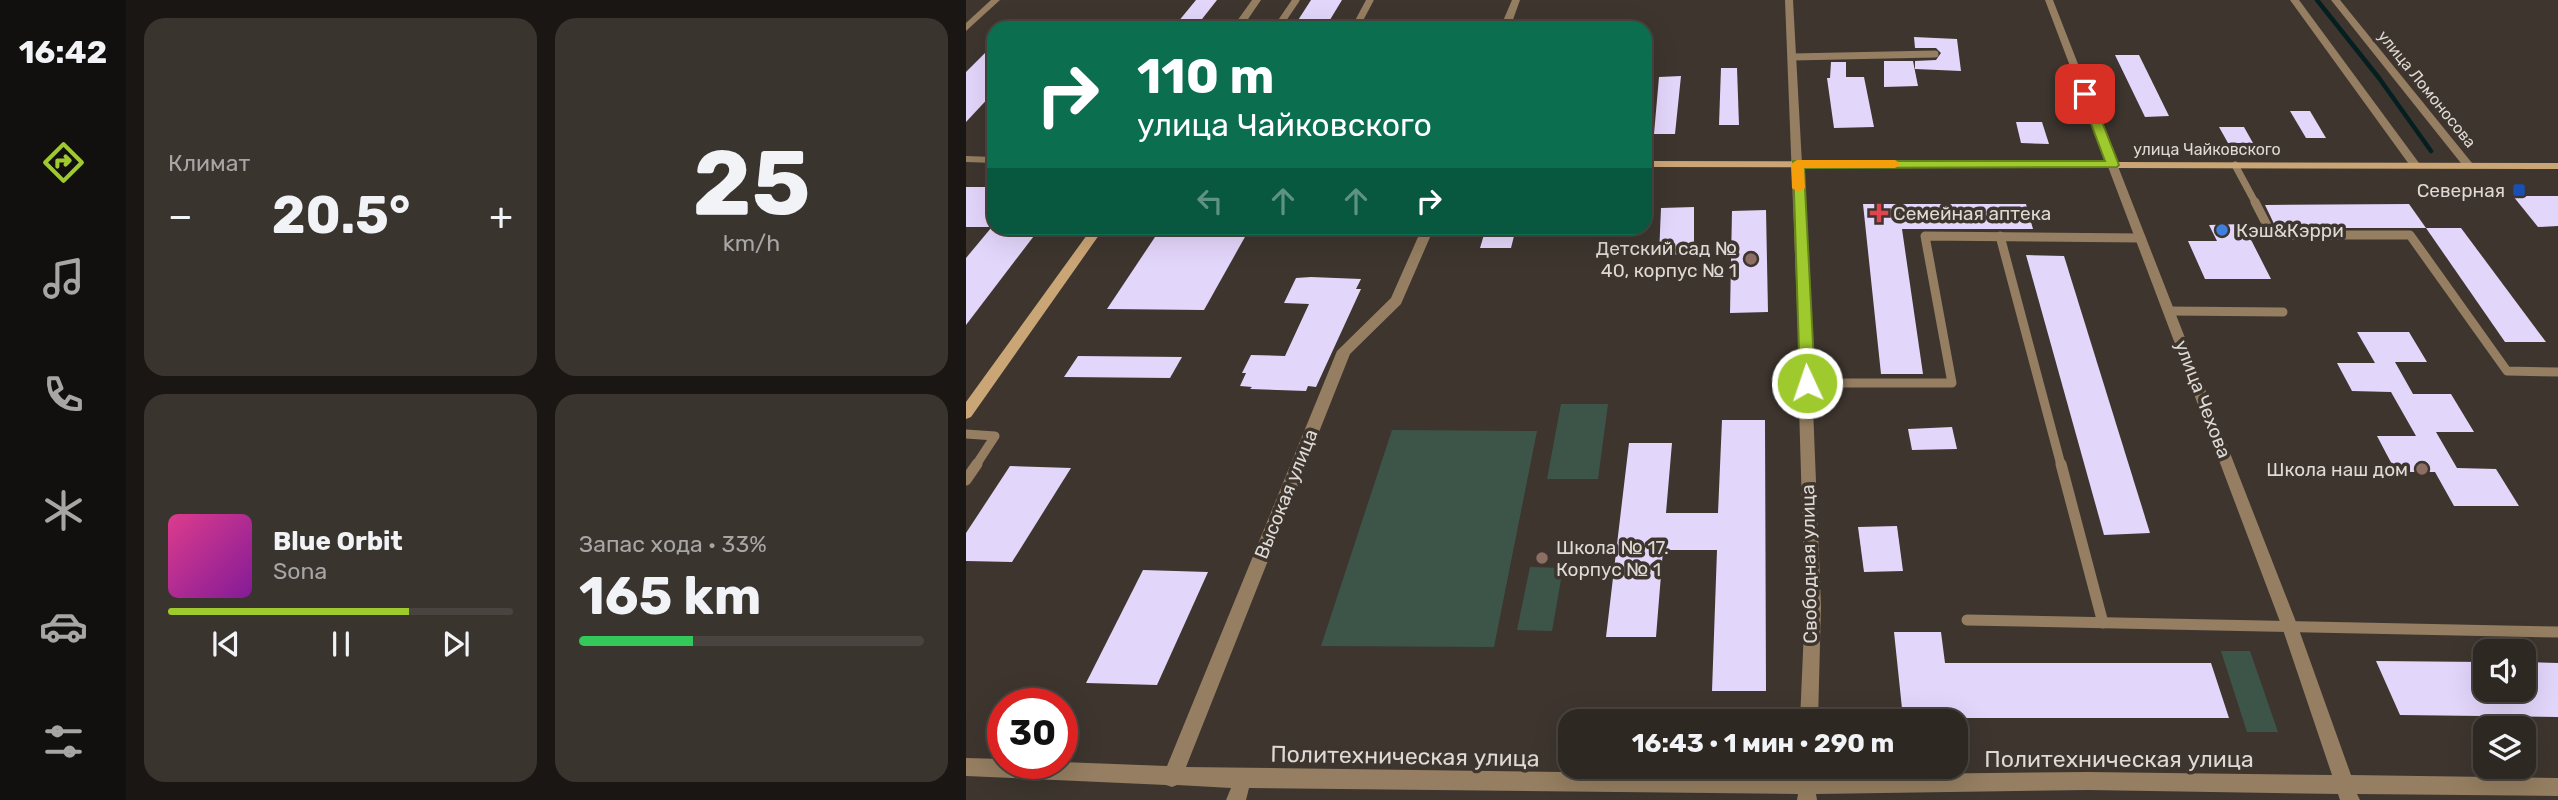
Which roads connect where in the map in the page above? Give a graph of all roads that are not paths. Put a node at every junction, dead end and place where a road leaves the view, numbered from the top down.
1 (996, 0) edge
2 (1257, 0) edge
3 (1296, 0) edge
4 (1370, 0) edge
5 (1516, 0) edge
6 (1789, 0) edge
7 (2049, 0) edge
8 (2294, 0) edge
9 (2335, 0) edge
10 (1242, 21) edge
11 (1282, 21) edge
12 (1358, 21) edge
13 (1508, 21) edge
14 (966, 28) edge
15 (1935, 54) dead end
16 (1792, 57) junction
17 (966, 159) edge
18 (987, 160) edge
19 (1652, 164) edge
20 (1797, 164) junction
21 (2113, 165) junction
22 (2235, 165) junction
23 (2415, 165) junction
24 (2468, 165) junction
25 (2558, 166) edge
26 (1093, 235) edge
27 (1425, 235) edge
28 (2000, 236) junction
29 (2141, 238) junction
30 (2169, 311) junction
31 (2283, 312) dead end
32 (2558, 372) edge
33 (1807, 383) joint
34 (1806, 407) dead end
35 (966, 413) edge
36 (966, 434) edge
37 (966, 480) edge
38 (1967, 620) dead end
39 (2103, 623) junction
40 (2290, 627) junction
41 (2558, 632) edge
42 (1808, 709) edge
43 (966, 766) edge
44 (1172, 778) junction
45 (1243, 779) junction
46 (1807, 784) edge
47 (2558, 787) edge
48 (2348, 793) edge
49 (1236, 800) edge

1 - 14 street
2 - 10 street
3 - 11 lane
4 - 12 lane
5 - 13 street
6 - 16 street
7 - 21 street, улица Чехова
8 - 23 street
9 - 24 street, улица Ломоносова
15 - 16 lane
16 - 20 street
17 - 18 street
19 - 20 main road, улица Чайковского
20 - 21 main road, улица Чайковского
20 - 33 street
21 - 22 main road, улица Чайковского
21 - 29 street, улица Чехова
22 - 23 main road, улица Чайковского
22 - 32 lane
23 - 24 main road, улица Чайковского
24 - 25 main road, улица Чайковского
26 - 35 main road
27 - 44 street, Высокая улица
28 - 29 lane
28 - 33 lane
28 - 39 lane
29 - 30 street, улица Чехова
30 - 31 lane
30 - 40 street, улица Чехова
34 - 42 street, Свободная улица
36 - 37 lane
38 - 39 lane
39 - 40 lane
40 - 41 lane
40 - 48 street, улица Чехова
43 - 44 street, Политехническая улица
44 - 45 street, Политехническая улица
45 - 46 street, Политехническая улица
45 - 49 street
46 - 48 street, Политехническая улица
47 - 48 street, Политехническая улица

